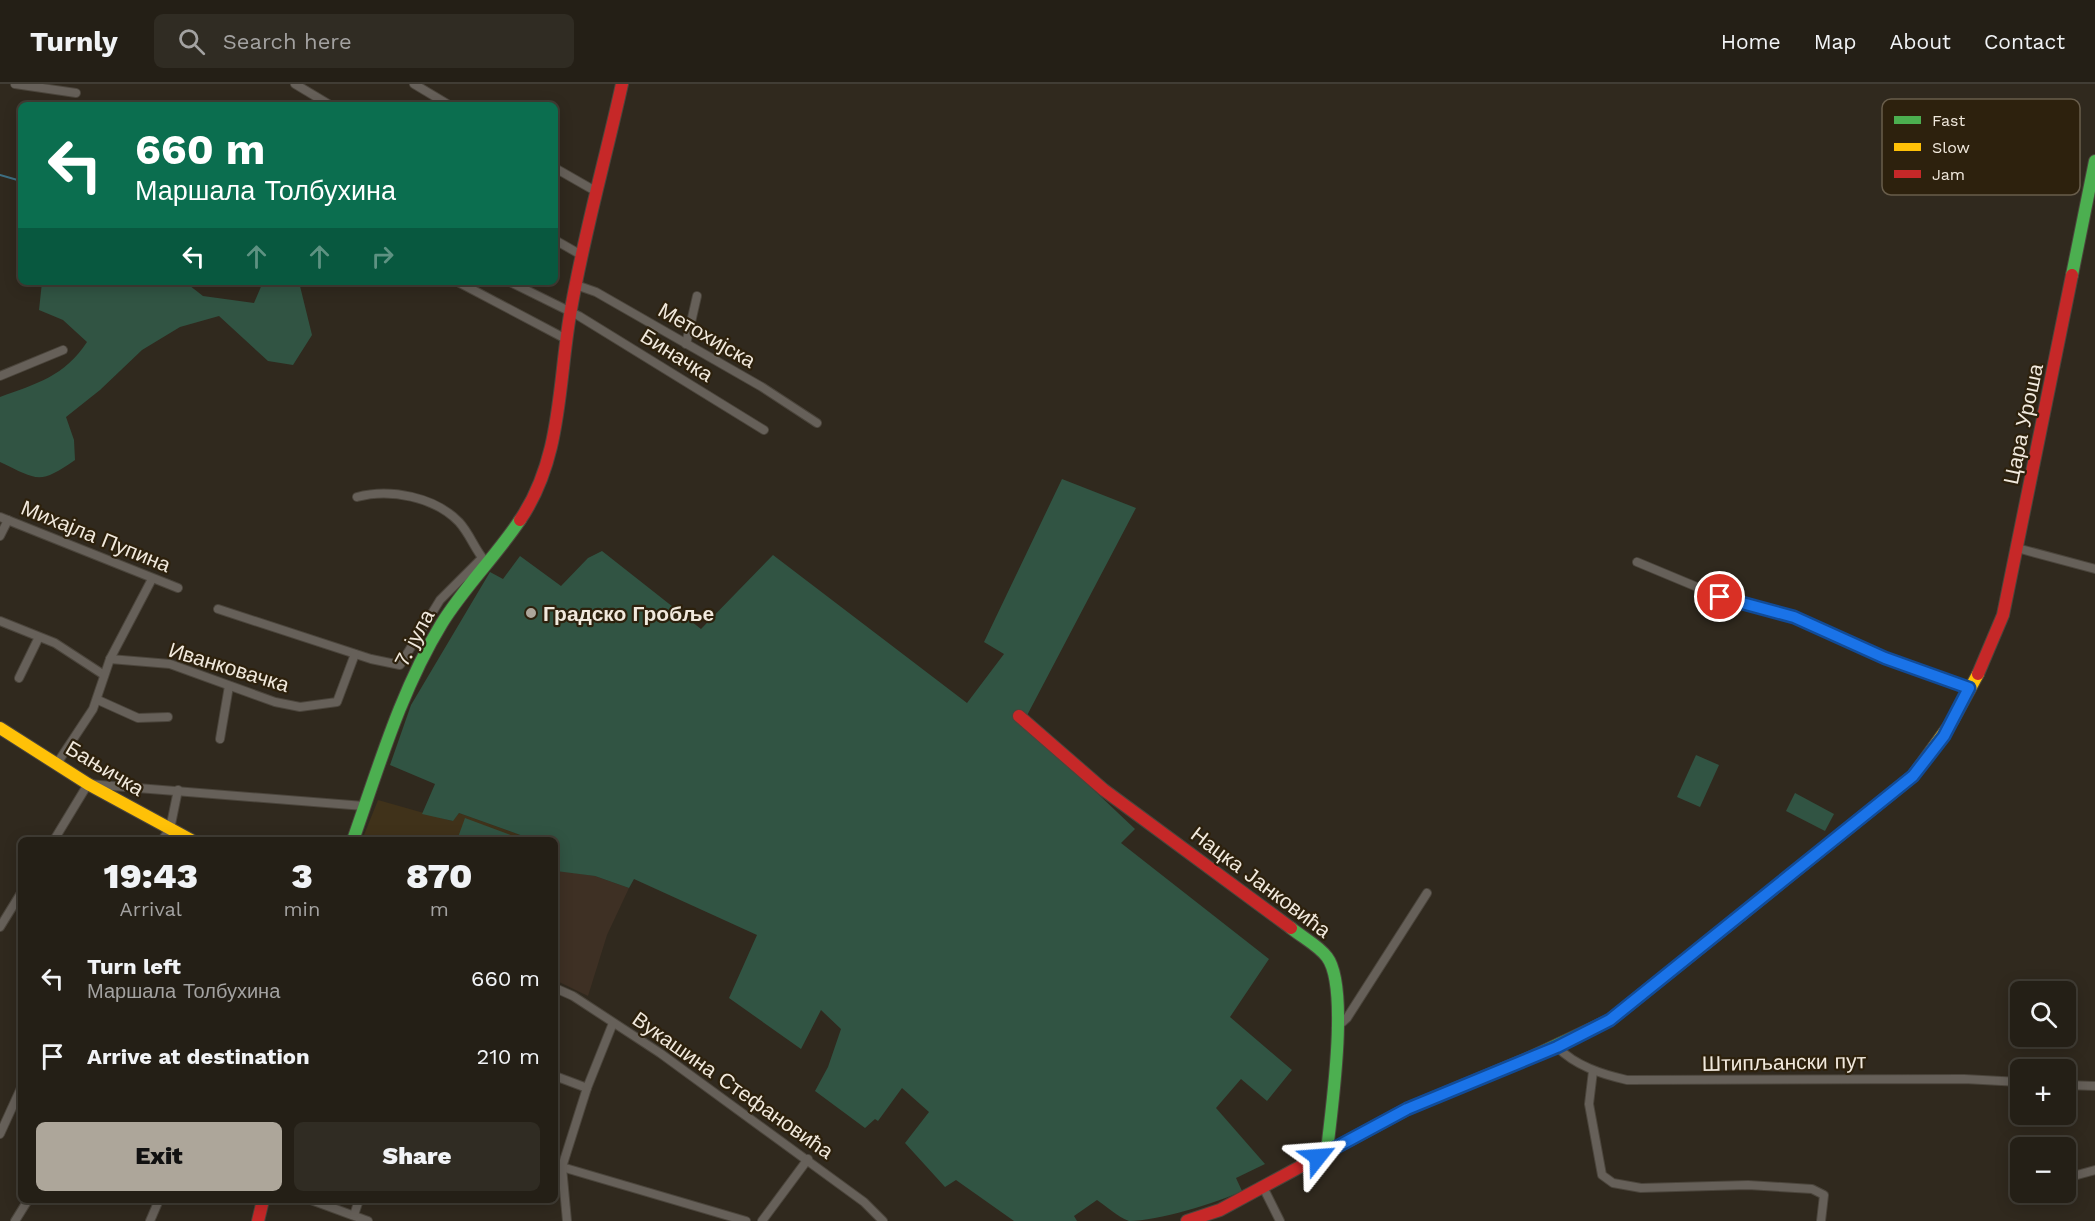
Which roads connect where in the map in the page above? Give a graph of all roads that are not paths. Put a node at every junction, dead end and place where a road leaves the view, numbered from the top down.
1 (15, 84) edge
2 (295, 84) edge
3 (414, 84) edge
4 (622, 84) edge
5 (76, 93) dead end
6 (325, 102) edge
7 (444, 102) edge
8 (2095, 161) edge
9 (558, 170) edge
10 (597, 192) junction
11 (2091, 211) edge
12 (558, 242) edge
13 (583, 256) junction
14 (464, 285) edge
15 (516, 285) edge
16 (576, 285) junction
17 (697, 296) dead end
18 (570, 313) junction
19 (566, 339) junction
20 (686, 344) junction
21 (63, 350) dead end
22 (0, 376) edge
23 (817, 423) dead end
24 (764, 430) dead end
25 (357, 496) dead end
26 (4, 519) edge
27 (0, 536) edge
28 (2017, 548) junction
29 (485, 561) junction
30 (1637, 562) dead end
31 (2095, 569) edge
32 (152, 579) junction
33 (178, 588) dead end
34 (218, 609) dead end
35 (0, 621) edge
36 (39, 637) junction
37 (355, 654) junction
38 (110, 659) junction
39 (104, 675) junction
40 (19, 678) dead end
41 (230, 686) junction
42 (1969, 688) junction
43 (98, 700) junction
44 (1019, 716) dead end
45 (168, 717) dead end
46 (0, 728) edge
47 (220, 739) dead end
48 (58, 762) junction
49 (88, 784) junction
50 (178, 790) junction
51 (364, 806) junction
52 (170, 829) junction
53 (56, 837) edge
54 (164, 837) edge
55 (185, 837) edge
56 (354, 837) edge
57 (1427, 893) dead end
58 (18, 898) edge
59 (11, 908) junction
60 (18, 913) edge
61 (0, 927) edge
62 (558, 990) edge
63 (613, 1023) junction
64 (1335, 1028) junction
65 (1557, 1047) junction
66 (1593, 1071) junction
67 (558, 1077) edge
68 (2010, 1081) edge
69 (2076, 1085) edge
70 (2095, 1086) edge
71 (587, 1088) junction
72 (18, 1095) edge
73 (0, 1134) edge
74 (1333, 1149) junction
75 (808, 1160) junction
76 (558, 1166) edge
77 (2095, 1170) edge
78 (2076, 1175) edge
79 (1263, 1186) junction
80 (26, 1203) edge
81 (158, 1203) edge
82 (262, 1203) edge
83 (320, 1203) edge
84 (358, 1203) edge
85 (354, 1215) junction
86 (15, 1221) edge
87 (150, 1221) edge
88 (258, 1221) edge
89 (368, 1221) edge
90 (567, 1221) edge
91 (746, 1221) edge
92 (762, 1221) edge
93 (883, 1221) edge
94 (1187, 1221) edge
95 (1280, 1221) edge
96 (1821, 1221) edge

1 - 5 street
2 - 6 street
3 - 7 street
4 - 10 street, 7. јула
8 - 11 street, Цара Уроша
9 - 10 street
10 - 13 street, 7. јула
11 - 28 street, Цара Уроша
12 - 13 street
13 - 16 street, 7. јула
14 - 19 street
15 - 18 street, Биначка
16 - 18 street, 7. јула
16 - 20 street, Метохијска
17 - 20 street
18 - 19 street, 7. јула
18 - 24 street, Биначка
19 - 29 street, 7. јула
20 - 23 street, Метохијска
21 - 22 street
25 - 29 street
26 - 27 street
26 - 32 street, Михајла Пупина
28 - 31 street
28 - 42 street, Цара Уроша
29 - 37 street
29 - 51 street, 7. јула
30 - 42 street
32 - 33 street, Михајла Пупина
32 - 38 street
34 - 37 street
35 - 36 street
36 - 39 street
36 - 40 street
37 - 41 street, Иванковачка
38 - 39 street
38 - 41 street, Иванковачка
39 - 43 street
41 - 47 street
42 - 65 street, Цара Уроша
43 - 45 street
43 - 48 street
44 - 64 street, Нацка Јанковића
46 - 48 street, Бањичка
48 - 49 street, Бањичка
49 - 50 street
49 - 52 street, Бањичка
49 - 53 street
50 - 51 street
50 - 52 street
51 - 56 street, 7. јула
52 - 54 street
52 - 55 street, Бањичка
57 - 64 street
58 - 59 street
59 - 60 street
59 - 61 street
62 - 63 street, Вукашина Стефановића
63 - 71 street
63 - 75 street, Вукашина Стефановића
64 - 74 street, Нацка Јанковића
65 - 66 street, Штипљански пут
65 - 74 street, Цара Уроша
66 - 68 street, Штипљански пут
66 - 96 street
67 - 71 street
69 - 70 street
71 - 76 street
72 - 73 street
74 - 79 street, Цара Уроша
75 - 92 street
75 - 93 street, Вукашина Стефановића
76 - 90 street
76 - 91 street
77 - 78 street
79 - 94 street, Цара Уроша
79 - 95 street
80 - 86 street
81 - 87 street
82 - 88 street
83 - 85 street
84 - 85 street
85 - 89 street

